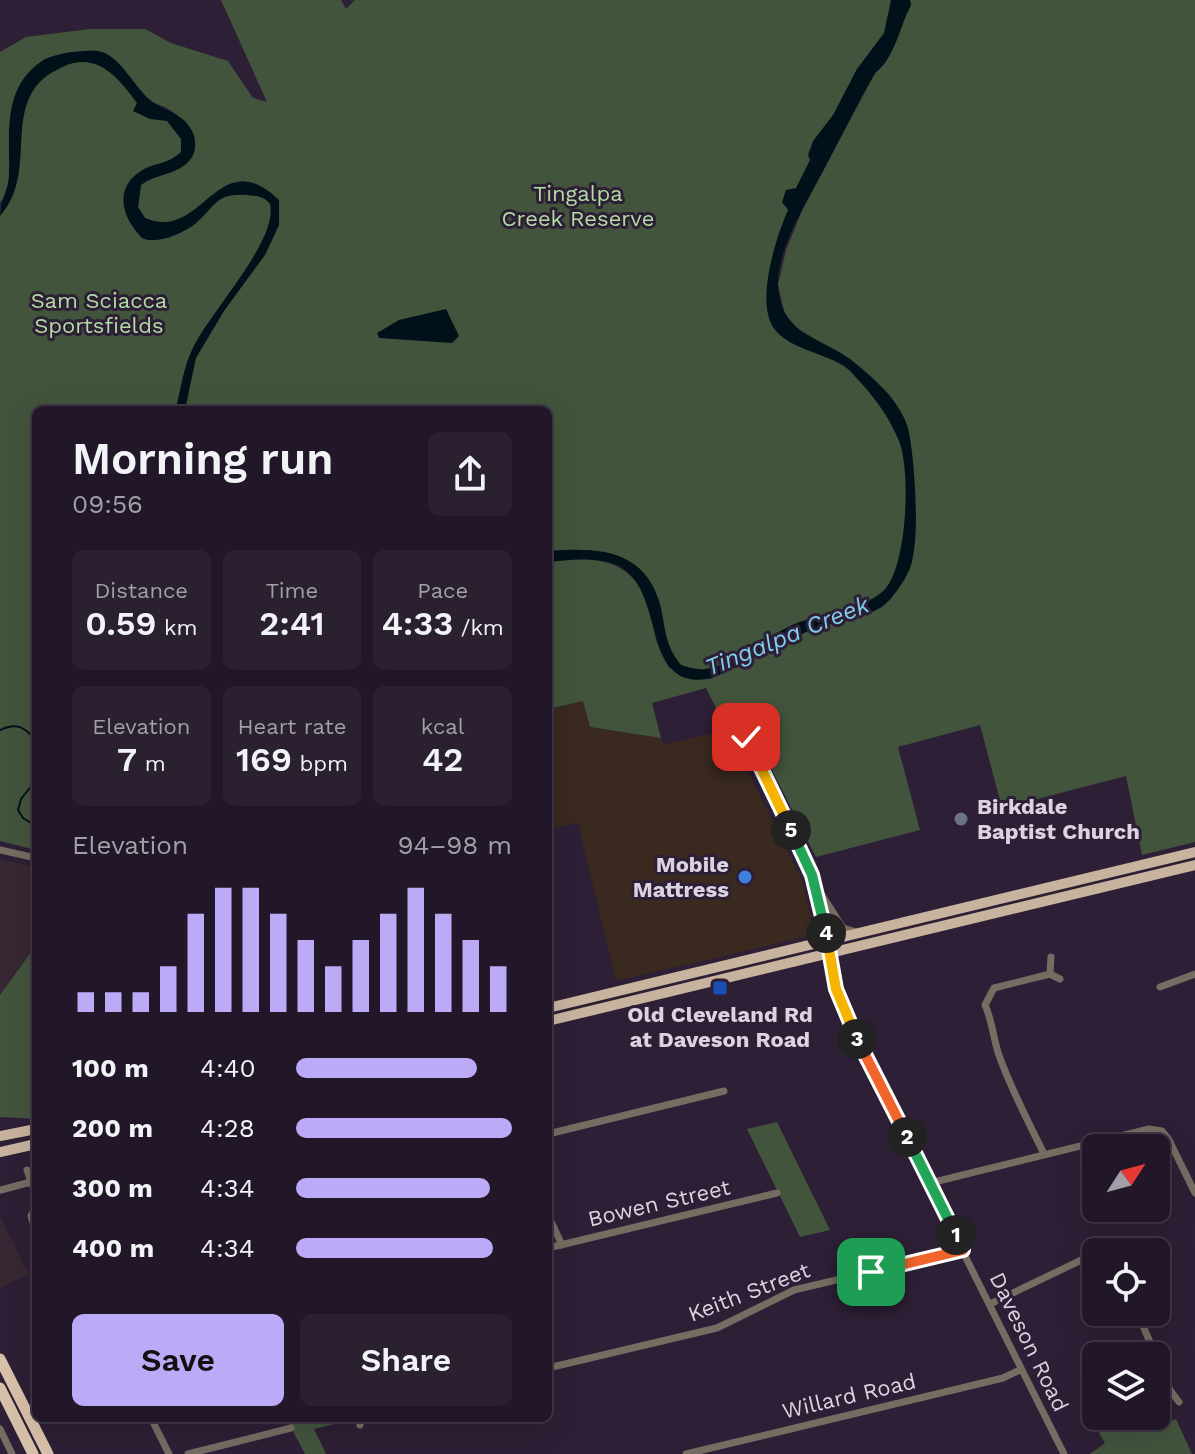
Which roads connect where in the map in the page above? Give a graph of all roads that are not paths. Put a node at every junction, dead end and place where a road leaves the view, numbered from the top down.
1 (746, 737) dead end
2 (0, 850) edge
3 (1195, 852) edge
4 (32, 857) edge
5 (1195, 865) edge
6 (815, 884) junction
7 (862, 932) junction
8 (828, 941) junction
9 (829, 953) junction
10 (1051, 957) dead end
11 (1050, 974) junction
12 (1195, 974) edge
13 (1060, 979) dead end
14 (1160, 987) dead end
15 (552, 1007) edge
16 (552, 1020) edge
17 (724, 1091) dead end
18 (32, 1130) edge
19 (552, 1133) edge
20 (0, 1136) edge
21 (32, 1145) edge
22 (0, 1152) edge
23 (1044, 1154) junction
24 (27, 1170) dead end
25 (31, 1182) joint
26 (930, 1183) junction
27 (1, 1190) edge
28 (777, 1193) dead end
29 (1195, 1193) edge
30 (552, 1224) edge
31 (562, 1245) junction
32 (552, 1247) edge
33 (963, 1250) junction
34 (1082, 1260) edge
35 (990, 1304) junction
36 (0, 1359) edge
37 (552, 1367) edge
38 (1020, 1370) junction
39 (0, 1388) edge
40 (1170, 1390) edge
41 (1179, 1402) dead end
42 (153, 1422) edge
43 (291, 1428) dead end
44 (0, 1429) edge
45 (12, 1454) edge
46 (33, 1454) edge
47 (48, 1454) edge
48 (169, 1454) edge
49 (188, 1454) edge
50 (686, 1454) edge
51 (1064, 1454) edge

1 - 6 street
2 - 4 street
3 - 7 main road
5 - 9 main road
6 - 7 street
6 - 8 street, Daveson Road
7 - 8 main road
8 - 9 street, Daveson Road
8 - 15 main road
9 - 16 main road
9 - 26 street, Daveson Road
10 - 11 street
11 - 13 street
11 - 23 street
12 - 14 street
17 - 19 street
18 - 20 main road
21 - 22 main road
23 - 26 street
23 - 29 street
24 - 25 street
25 - 27 street
26 - 33 street, Daveson Road
28 - 31 street, Bowen Street
30 - 31 street
31 - 32 street, Bowen Street
33 - 35 street, Daveson Road
33 - 37 street, Keith Street
34 - 35 street
35 - 38 street, Daveson Road
36 - 47 highway
38 - 50 street, Willard Road
38 - 51 street, Daveson Road
39 - 46 highway
40 - 41 street
42 - 48 street
43 - 49 street
44 - 45 street

